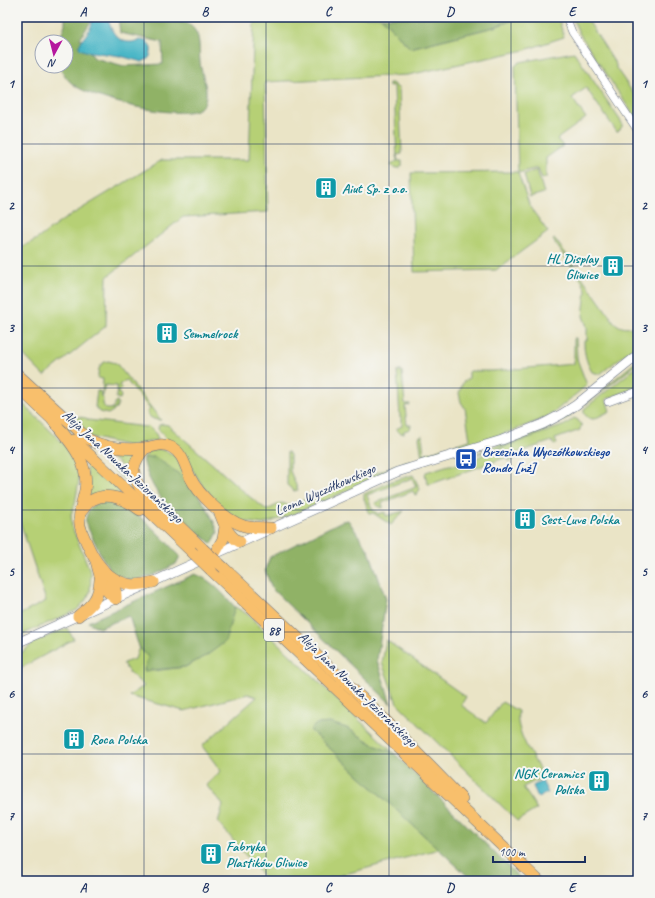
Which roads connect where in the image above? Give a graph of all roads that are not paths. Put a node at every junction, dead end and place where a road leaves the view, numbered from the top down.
1 (566, 17) edge
2 (638, 131) edge
3 (638, 355) edge
4 (17, 374) edge
5 (17, 386) edge
6 (638, 391) edge
7 (608, 402) dead end
8 (52, 419) junction
9 (145, 448) junction
10 (81, 512) junction
11 (230, 525) junction
12 (271, 528) junction
13 (168, 530) junction
14 (240, 542) junction
15 (214, 555) junction
16 (104, 577) junction
17 (154, 582) junction
18 (116, 599) junction
19 (78, 616) junction
20 (17, 643) edge
21 (508, 852) junction
22 (539, 881) edge

1 - 2 street
3 - 12 street, Leona Wyczółkowskiego
4 - 9 main road
5 - 8 main road, Aleja Jana Nowaka-Jeziorańskiego / 88
6 - 7 street
8 - 10 main road
8 - 13 main road, Aleja Jana Nowaka-Jeziorańskiego / 88
9 - 11 main road
9 - 21 main road, bridge
10 - 13 main road
10 - 16 main road
11 - 12 main road
11 - 14 main road
11 - 15 main road
12 - 14 street, Leona Wyczółkowskiego
13 - 21 main road, Aleja Jana Nowaka-Jeziorańskiego / 88, bridge
14 - 15 street, Leona Wyczółkowskiego
15 - 17 street, Leona Wyczółkowskiego
16 - 17 main road
16 - 18 main road
16 - 19 main road
17 - 18 street, Leona Wyczółkowskiego
18 - 19 street, Leona Wyczółkowskiego
19 - 20 street, Leona Wyczółkowskiego
21 - 22 main road, Aleja Jana Nowaka-Jeziorańskiego / 88

